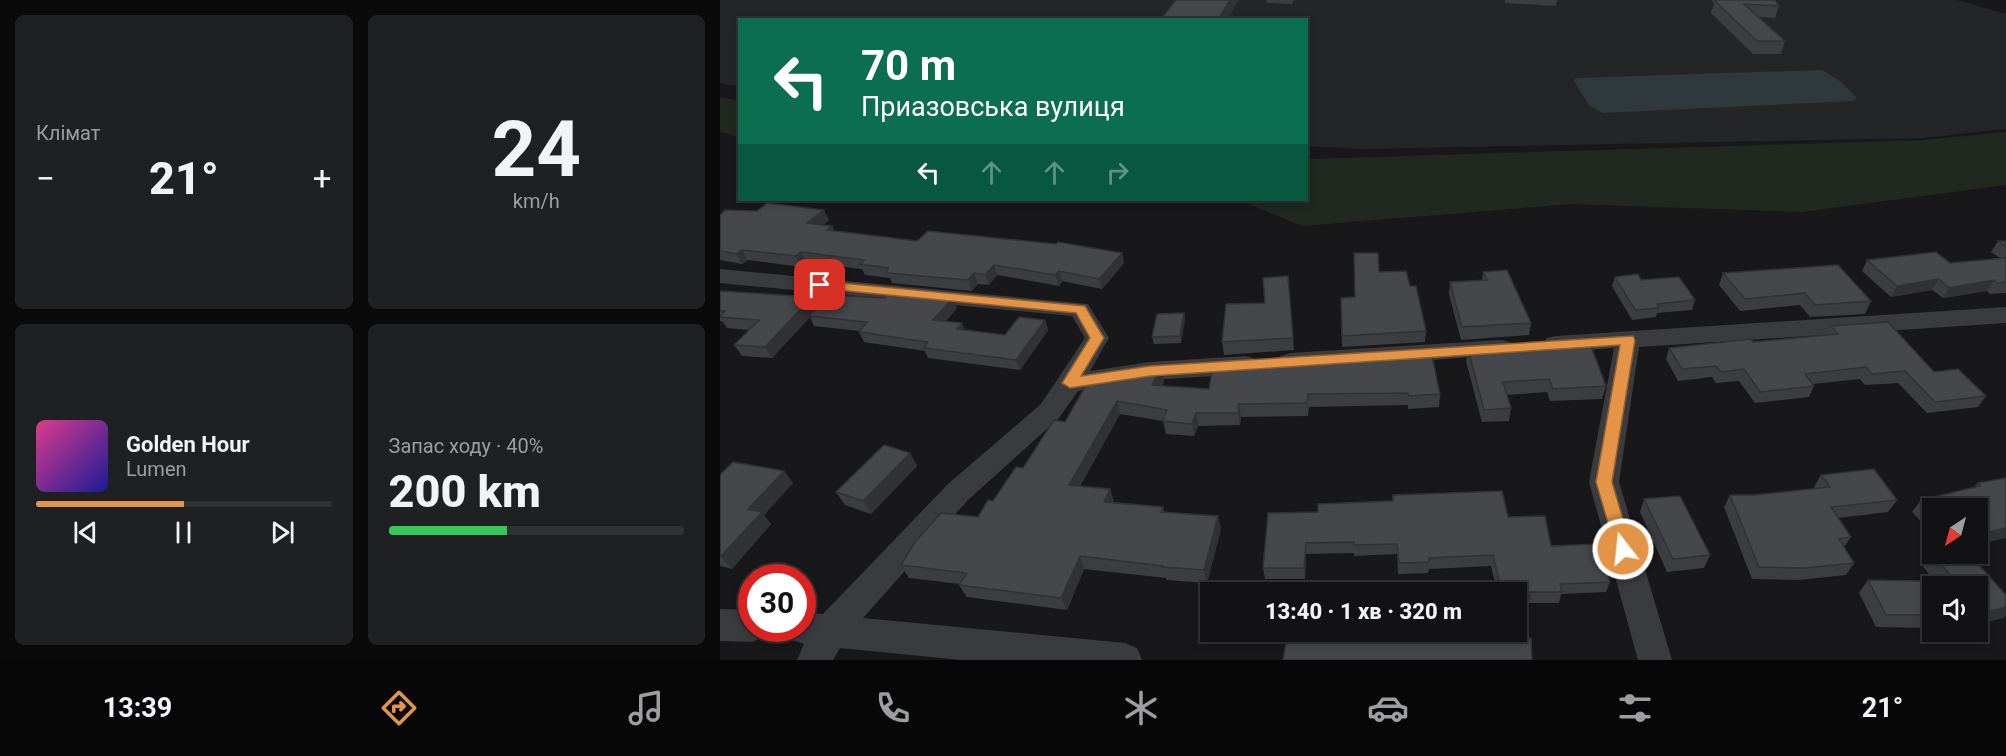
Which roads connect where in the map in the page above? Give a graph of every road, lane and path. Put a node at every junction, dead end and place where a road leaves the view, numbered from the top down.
1 (720, 276) edge
2 (2006, 315) edge
3 (1628, 340) junction
4 (1070, 383) junction
5 (720, 625) edge
6 (738, 626) edge
7 (817, 629) edge
8 (814, 660) edge
9 (1125, 660) edge
10 (1655, 660) edge

1 - 4 street
2 - 3 street
3 - 4 street
3 - 10 street
4 - 7 street
5 - 6 street
7 - 8 street
7 - 9 street

